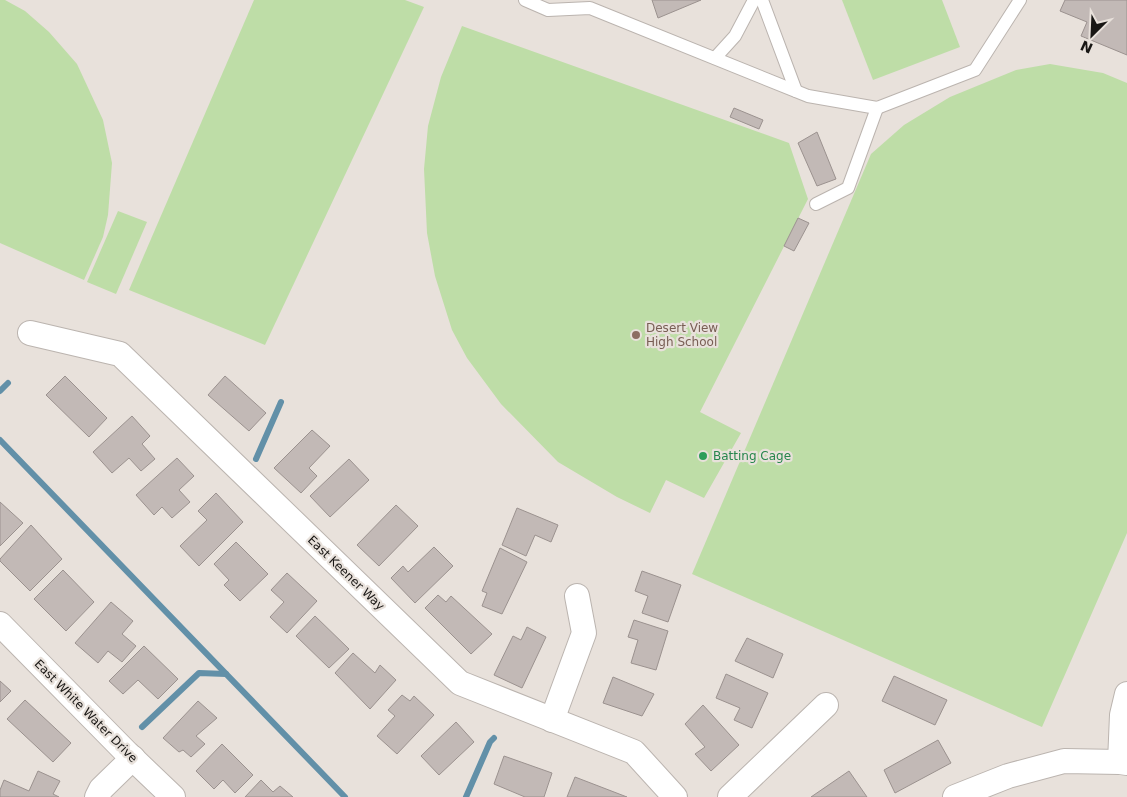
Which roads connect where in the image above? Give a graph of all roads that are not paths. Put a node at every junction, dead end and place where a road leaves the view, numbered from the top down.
1 (524, 0) edge
2 (754, 0) edge
3 (762, 0) edge
4 (1020, 0) edge
5 (715, 58) junction
6 (796, 91) junction
7 (877, 108) junction
8 (816, 204) dead end
9 (30, 333) dead end
10 (578, 596) dead end
11 (0, 624) edge
12 (1127, 694) edge
13 (826, 705) dead end
14 (552, 720) junction
15 (133, 758) junction
16 (1123, 762) edge
17 (97, 797) edge
18 (173, 797) edge
19 (675, 797) edge
20 (730, 797) edge
21 (955, 797) edge

1 - 5 lane
2 - 5 lane
3 - 6 lane
4 - 7 lane
5 - 6 lane
6 - 7 lane
7 - 8 lane
9 - 14 street, East Keener Way
10 - 14 street
11 - 15 street, East White Water Drive
12 - 16 street
13 - 20 street
14 - 19 street, East Keener Way
15 - 17 street
15 - 18 street, East White Water Drive
16 - 21 street

